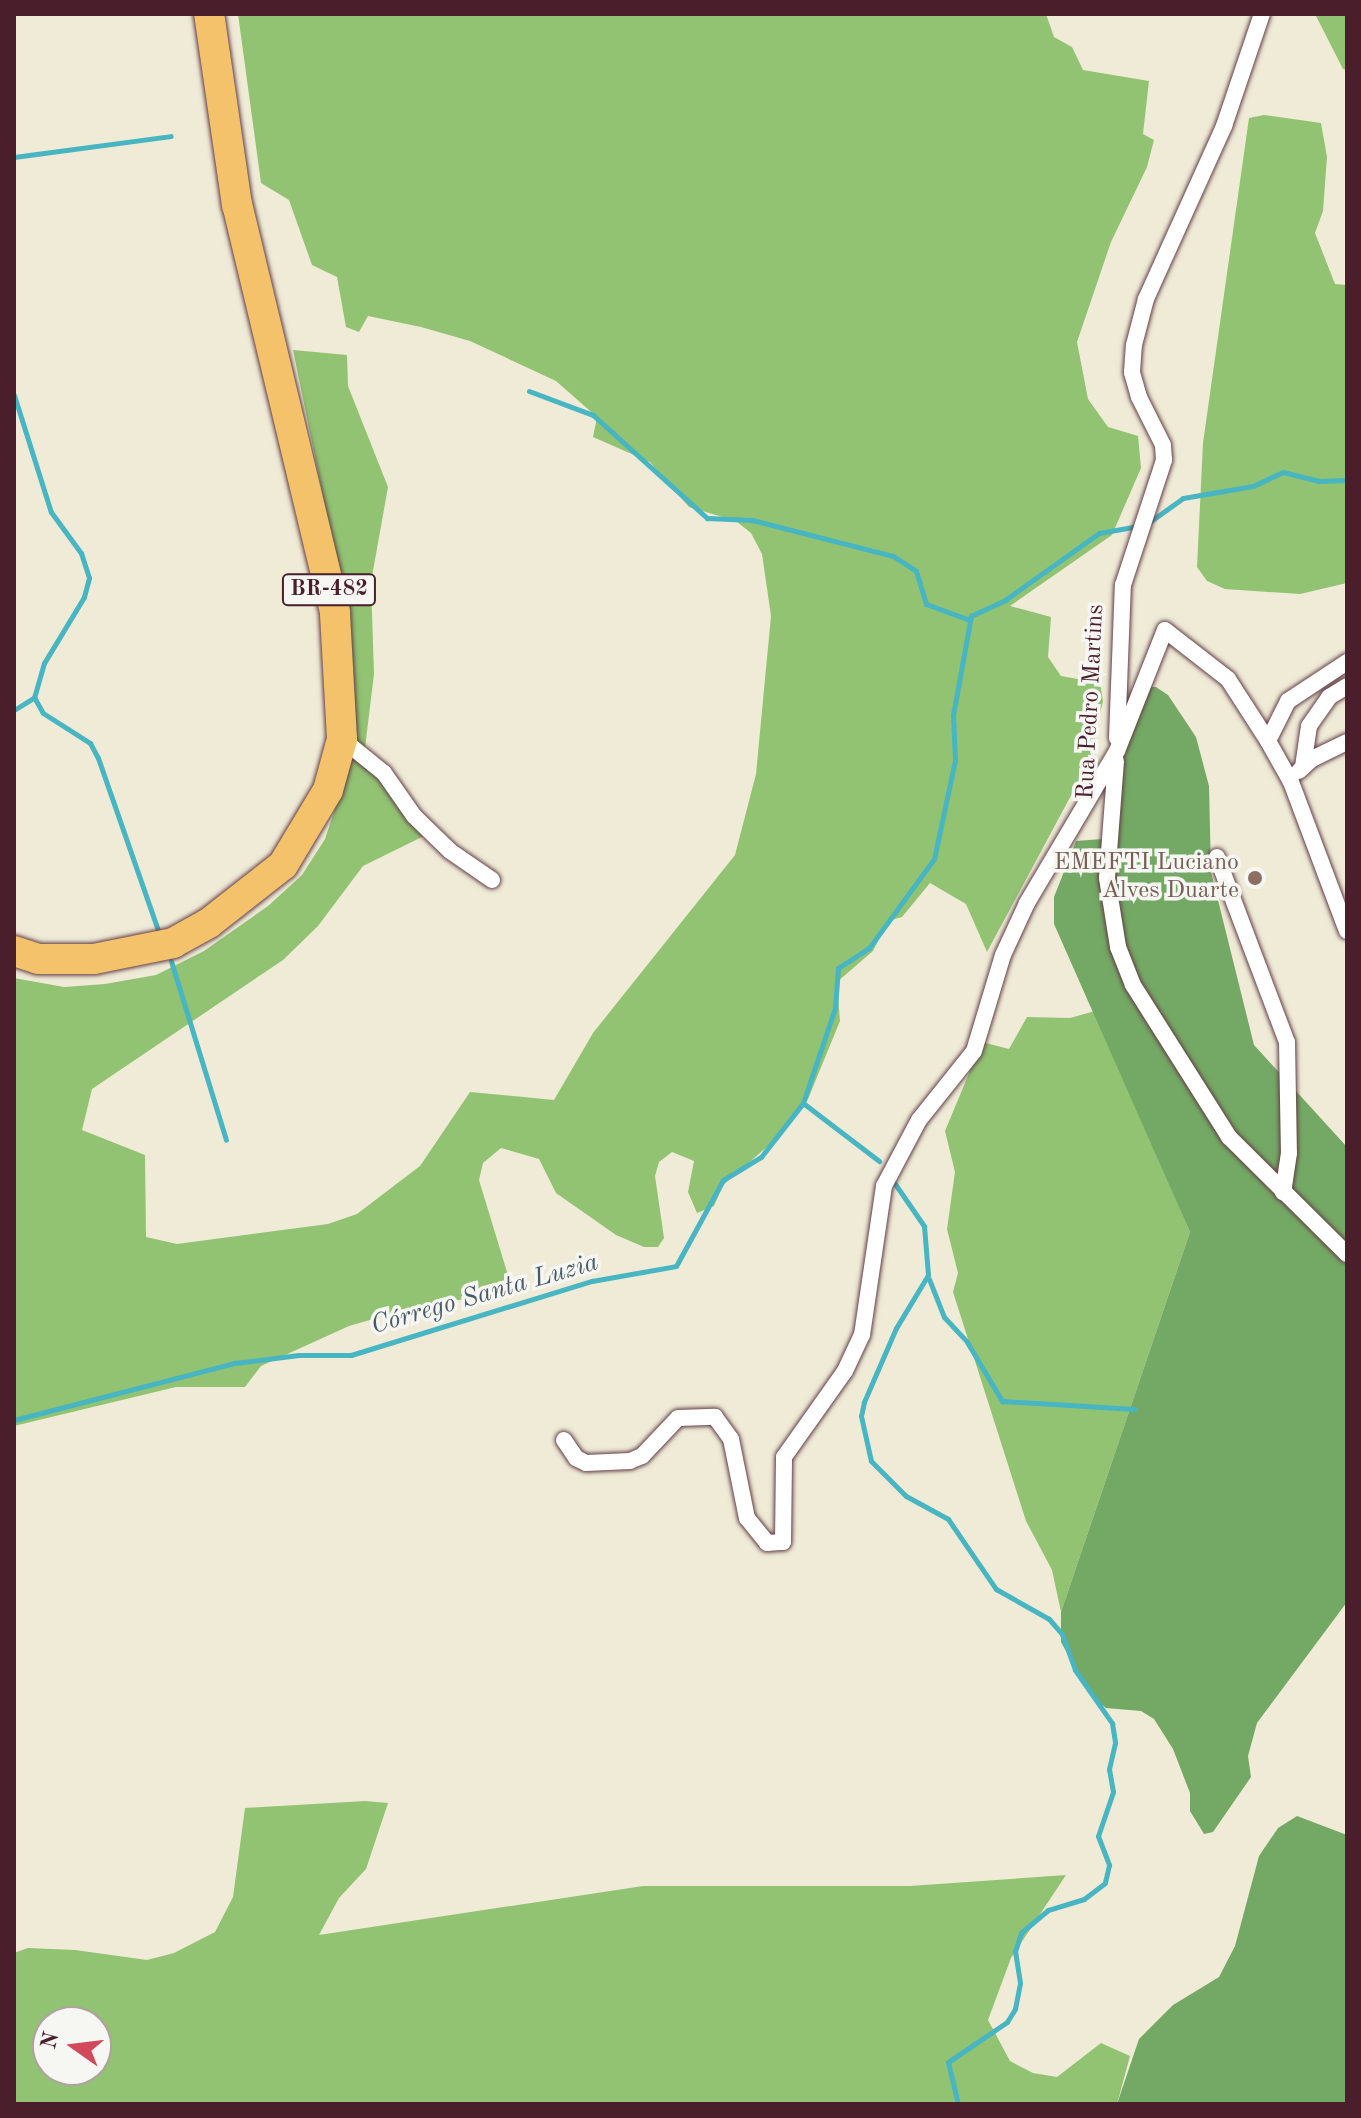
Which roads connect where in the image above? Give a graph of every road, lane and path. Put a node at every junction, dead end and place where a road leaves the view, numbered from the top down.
1 (209, 14) edge
2 (1262, 14) edge
3 (1347, 662) edge
4 (1347, 686) edge
5 (342, 739) junction
6 (1268, 741) junction
7 (1347, 742) edge
8 (1117, 751) junction
9 (1303, 767) junction
10 (1291, 782) junction
11 (1217, 857) dead end
12 (492, 880) dead end
13 (1347, 931) edge
14 (14, 951) edge
15 (1283, 1193) junction
16 (1347, 1254) edge
17 (564, 1440) dead end

1 - 5 highway, BR-482
2 - 8 street, Rua Pedro Martins
3 - 6 street
4 - 9 street
5 - 12 street
5 - 14 highway, BR-482
6 - 8 street
6 - 10 street
7 - 9 street
8 - 15 street, Rua Pedro Martins
8 - 17 street
9 - 10 street
10 - 13 street
11 - 15 street
15 - 16 street, Rua Pedro Martins

